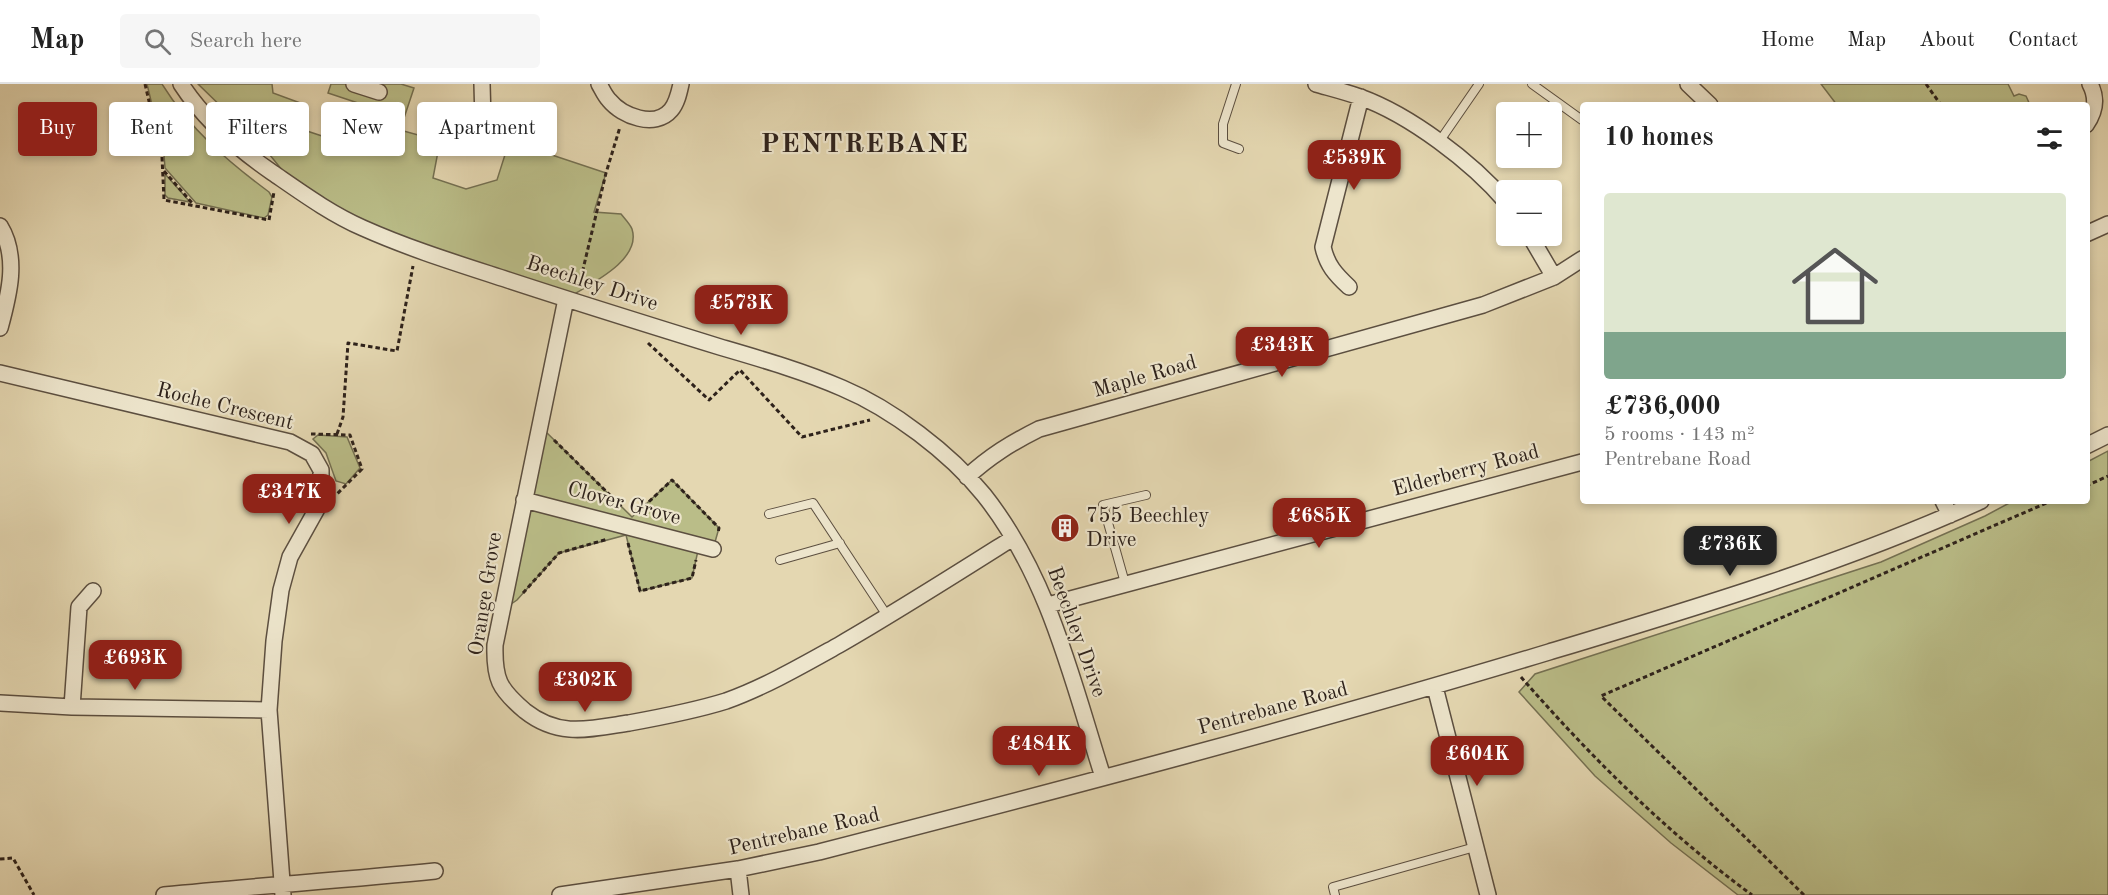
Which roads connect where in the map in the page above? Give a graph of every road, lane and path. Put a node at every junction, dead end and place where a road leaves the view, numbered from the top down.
1 (145, 84) edge
2 (181, 84) edge
3 (354, 84) edge
4 (482, 84) edge
5 (600, 84) edge
6 (681, 84) edge
7 (1236, 84) edge
8 (1316, 84) edge
9 (1479, 84) edge
10 (1532, 84) edge
11 (1688, 84) edge
12 (1926, 84) edge
13 (2090, 84) edge
14 (379, 92) dead end
15 (1361, 97) junction
16 (482, 102) edge
17 (1707, 102) edge
18 (1939, 102) edge
19 (623, 113) junction
20 (1580, 119) edge
21 (2090, 119) edge
22 (1439, 142) junction
23 (1239, 149) dead end
24 (163, 170) junction
25 (277, 176) junction
26 (1496, 192) edge
27 (194, 204) junction
28 (2108, 224) edge
29 (0, 226) edge
30 (2090, 232) edge
31 (1536, 246) edge
32 (416, 249) junction
33 (1580, 261) edge
34 (1554, 277) junction
35 (1348, 287) dead end
36 (571, 300) junction
37 (0, 328) edge
38 (644, 338) dead end
39 (0, 374) edge
40 (892, 415) junction
41 (540, 426) junction
42 (337, 434) junction
43 (2108, 435) edge
44 (291, 442) junction
45 (2090, 444) edge
46 (1580, 463) edge
47 (2108, 476) edge
48 (967, 477) junction
49 (2090, 484) edge
50 (1146, 495) dead end
51 (524, 500) junction
52 (1966, 504) edge
53 (2044, 504) edge
54 (319, 505) junction
55 (1946, 508) edge
56 (624, 509) dead end
57 (769, 514) dead end
58 (624, 526) junction
59 (1014, 538) junction
60 (840, 543) junction
61 (713, 549) dead end
62 (780, 560) dead end
63 (1125, 583) junction
64 (93, 591) dead end
65 (1048, 605) junction
66 (501, 611) junction
67 (888, 617) junction
68 (1509, 664) junction
69 (1435, 687) junction
70 (0, 703) edge
71 (72, 707) junction
72 (269, 710) junction
73 (1102, 777) junction
74 (1475, 847) junction
75 (0, 860) edge
76 (738, 869) junction
77 (435, 871) dead end
78 (282, 889) edge
79 (34, 895) edge
80 (164, 895) edge
81 (560, 895) edge
82 (741, 895) edge
83 (1335, 895) edge
84 (1488, 895) edge
85 (1752, 895) edge
86 (1804, 895) edge

1 - 24 path
2 - 25 street, Beechley Drive
3 - 14 street
4 - 16 street
5 - 19 street
6 - 19 street
7 - 23 lane
8 - 15 street
9 - 22 lane
10 - 20 lane
11 - 17 street
12 - 18 path
13 - 21 street
15 - 22 street
15 - 35 street
19 - 36 path
22 - 26 street
24 - 27 path
24 - 27 path
25 - 27 path
25 - 32 street, Beechley Drive
28 - 30 street
29 - 37 street
31 - 34 street
32 - 36 street, Beechley Drive
32 - 42 path
33 - 34 street, Maple Road
34 - 48 street, Maple Road
36 - 40 street, Beechley Drive
36 - 41 street, Orange Grove
38 - 40 path
39 - 44 street, Roche Crescent
40 - 48 street, Beechley Drive
41 - 51 street, Orange Grove
41 - 56 path
42 - 44 path
42 - 54 path
43 - 45 street
44 - 54 street, Roche Crescent
46 - 63 street, Elderberry Road
47 - 49 path
48 - 59 street, Beechley Drive
50 - 63 lane
51 - 58 street, Clover Grove
51 - 66 street, Orange Grove
52 - 55 street, Pentrebane Road
53 - 86 path
54 - 72 street, Roche Crescent
55 - 68 street, Pentrebane Road
57 - 60 lane
58 - 61 street, Clover Grove
58 - 66 path
59 - 65 street, Beechley Drive
59 - 67 street, Orange Grove
60 - 62 lane
60 - 67 lane
63 - 65 street, Elderberry Road
64 - 71 street
65 - 73 street, Beechley Drive
66 - 67 street, Orange Grove
68 - 69 street, Pentrebane Road
68 - 85 path
69 - 73 street, Pentrebane Road
69 - 74 street
70 - 71 street
71 - 72 street
72 - 78 street, Roche Crescent
73 - 76 street, Pentrebane Road
74 - 83 lane
74 - 84 street
75 - 79 path
76 - 81 street, Pentrebane Road
76 - 82 street
77 - 78 street
78 - 80 street

